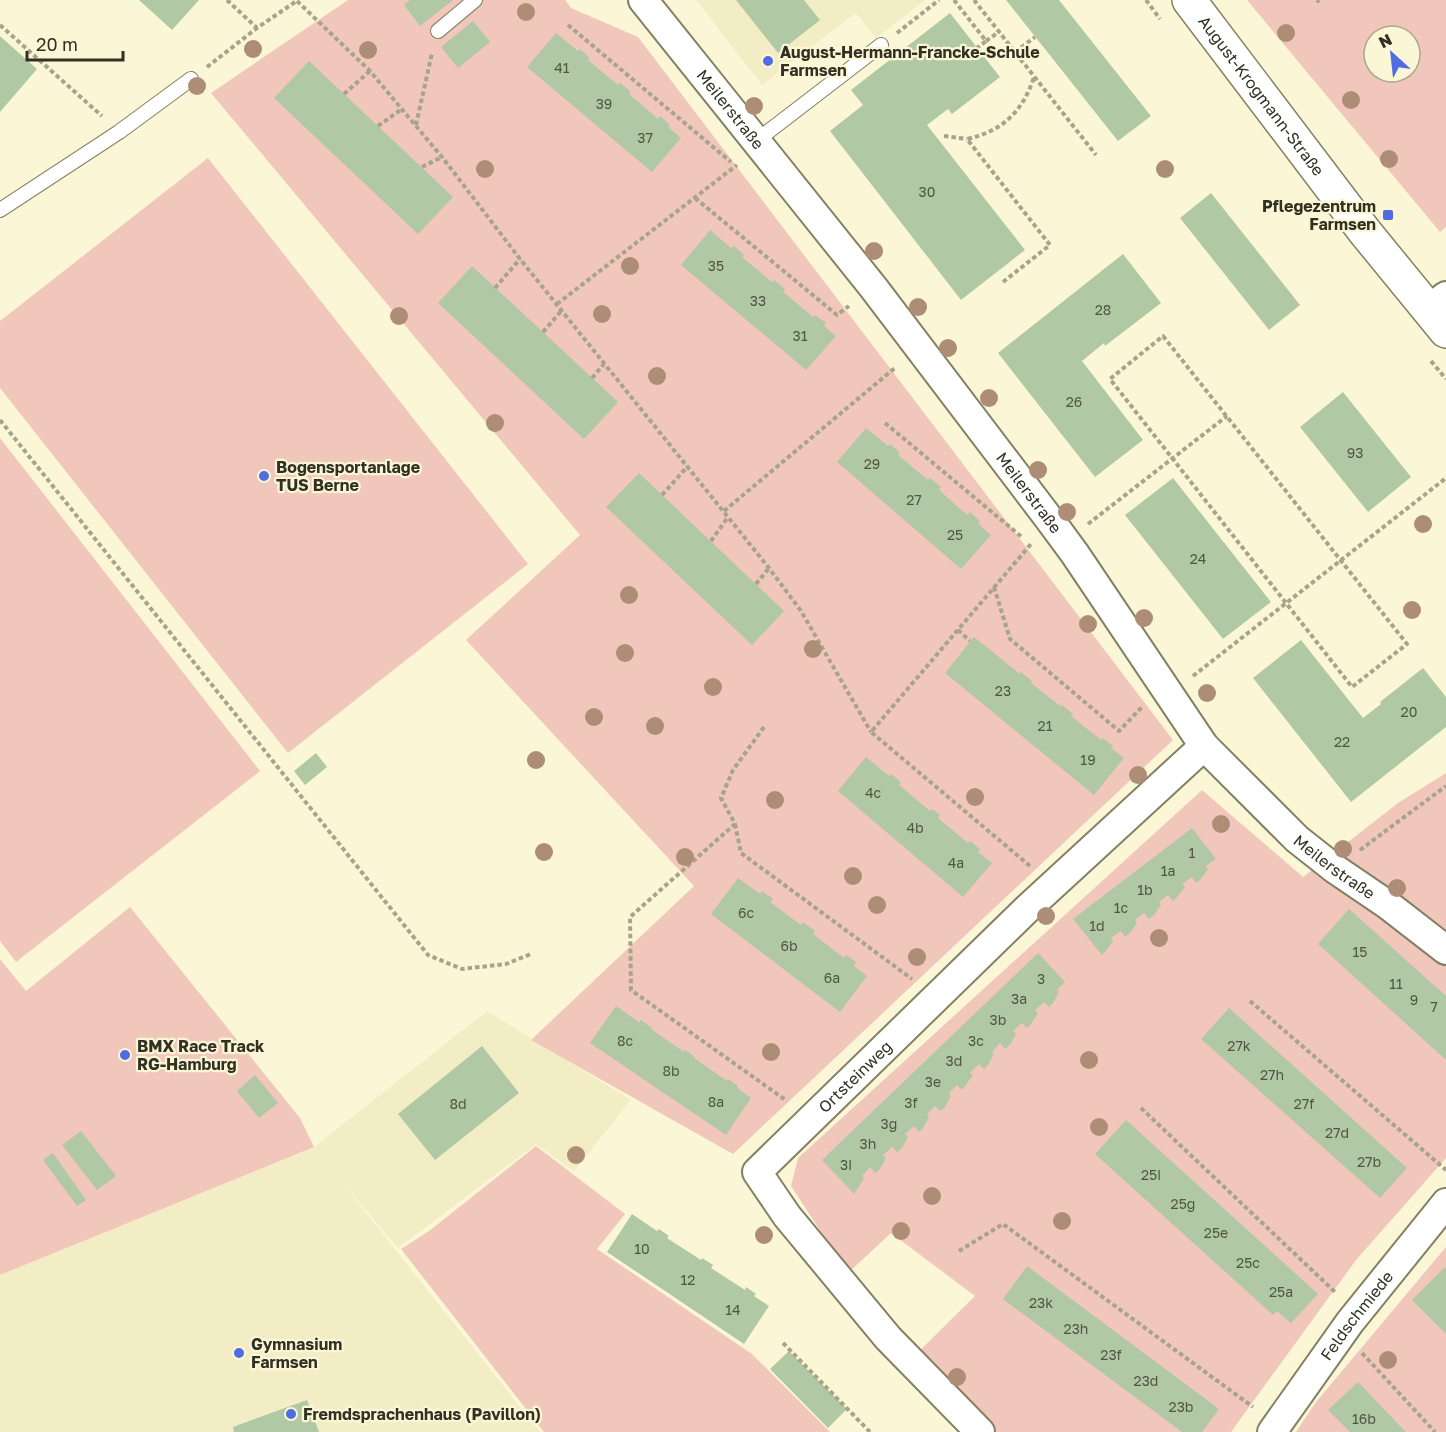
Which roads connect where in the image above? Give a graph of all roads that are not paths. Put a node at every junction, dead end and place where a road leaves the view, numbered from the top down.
1 (475, 0) edge
2 (643, 0) edge
3 (1189, 0) edge
4 (438, 31) road end
5 (881, 45) road end
6 (191, 79) road end
7 (759, 144) junction
8 (0, 210) edge
9 (1440, 313) edge
10 (1204, 746) junction
11 (1446, 950) edge
12 (1446, 1203) edge
13 (1275, 1428) edge
14 (980, 1432) edge

1 - 4 lane
2 - 7 street, Meilerstraße
3 - 9 main road, August-Krogmann-Straße
5 - 7 lane
6 - 8 lane
7 - 10 street, Meilerstraße
10 - 11 street, Meilerstraße
10 - 14 street, Ortsteinweg
12 - 13 street, Feldschmiede

